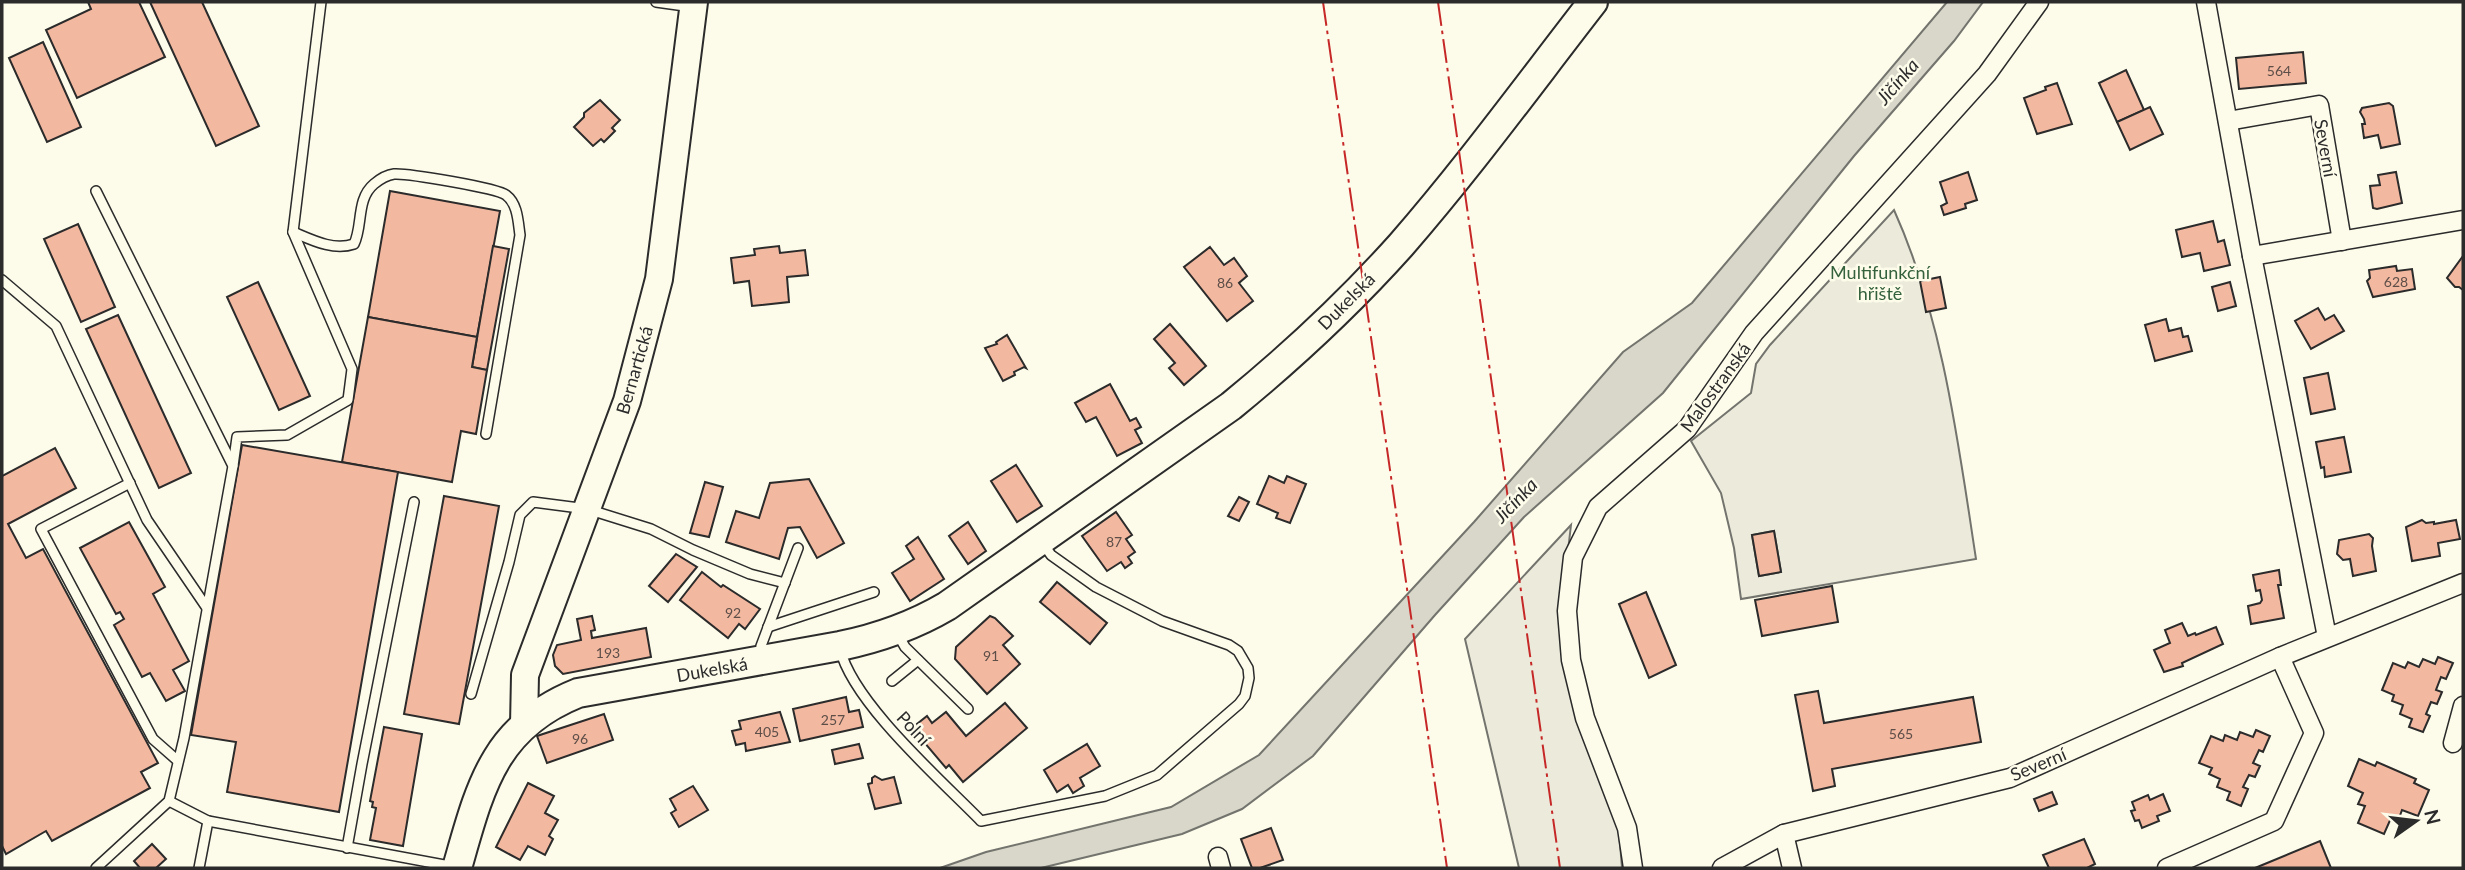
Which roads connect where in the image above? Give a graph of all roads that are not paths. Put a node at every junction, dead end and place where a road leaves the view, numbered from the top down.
1 (321, 2) edge
2 (656, 2) edge
3 (1593, 2) edge
4 (2039, 2) edge
5 (2206, 2) edge
6 (694, 5) edge
7 (2228, 121) junction
8 (96, 191) dead end
9 (2463, 220) edge
10 (293, 232) junction
11 (2342, 241) junction
12 (2252, 256) junction
13 (2, 279) edge
14 (486, 434) dead end
15 (233, 466) junction
16 (130, 482) junction
17 (414, 502) dead end
18 (587, 509) junction
19 (1041, 541) junction
20 (798, 548) dead end
21 (785, 583) junction
22 (2463, 583) edge
23 (874, 592) dead end
24 (207, 608) junction
25 (768, 627) junction
26 (896, 632) junction
27 (2327, 637) junction
28 (840, 646) junction
29 (2280, 657) junction
30 (918, 660) junction
31 (760, 661) junction
32 (892, 681) dead end
33 (471, 694) dead end
34 (2463, 706) edge
35 (968, 709) dead end
36 (524, 725) junction
37 (2453, 743) dead end
38 (178, 761) junction
39 (169, 801) junction
40 (208, 821) junction
41 (1784, 834) junction
42 (347, 848) junction
43 (96, 868) edge
44 (199, 868) edge
45 (457, 868) edge
46 (1633, 868) edge
47 (1722, 868) edge
48 (1792, 868) edge
49 (2167, 868) edge

1 - 10 lane
2 - 6 lane
3 - 19 main road, Dukelská
4 - 46 street, Malostranská
5 - 7 street
6 - 18 street, Bernartická
7 - 11 street, Severní
7 - 12 street
8 - 15 lane
9 - 11 street
10 - 14 lane
10 - 15 lane
11 - 12 street
12 - 27 street
13 - 16 lane
15 - 24 lane
16 - 24 lane
16 - 38 lane
17 - 42 lane
18 - 21 lane
18 - 33 lane
18 - 36 street, Bernartická
19 - 26 main road, Dukelská
19 - 28 lane, Polní
20 - 21 lane
21 - 25 lane
22 - 27 street, Severní
23 - 25 lane
24 - 38 lane
25 - 31 lane
26 - 28 main road, Dukelská
26 - 30 lane
27 - 29 street, Severní
28 - 31 main road, Dukelská
29 - 41 street, Severní
29 - 49 street
30 - 32 lane
30 - 35 lane
31 - 36 main road, Dukelská
34 - 37 street
36 - 45 main road, Dukelská
38 - 39 lane
39 - 40 lane
39 - 43 lane
40 - 42 lane
40 - 44 lane
41 - 47 street, Severní
41 - 48 street
42 - 45 lane

